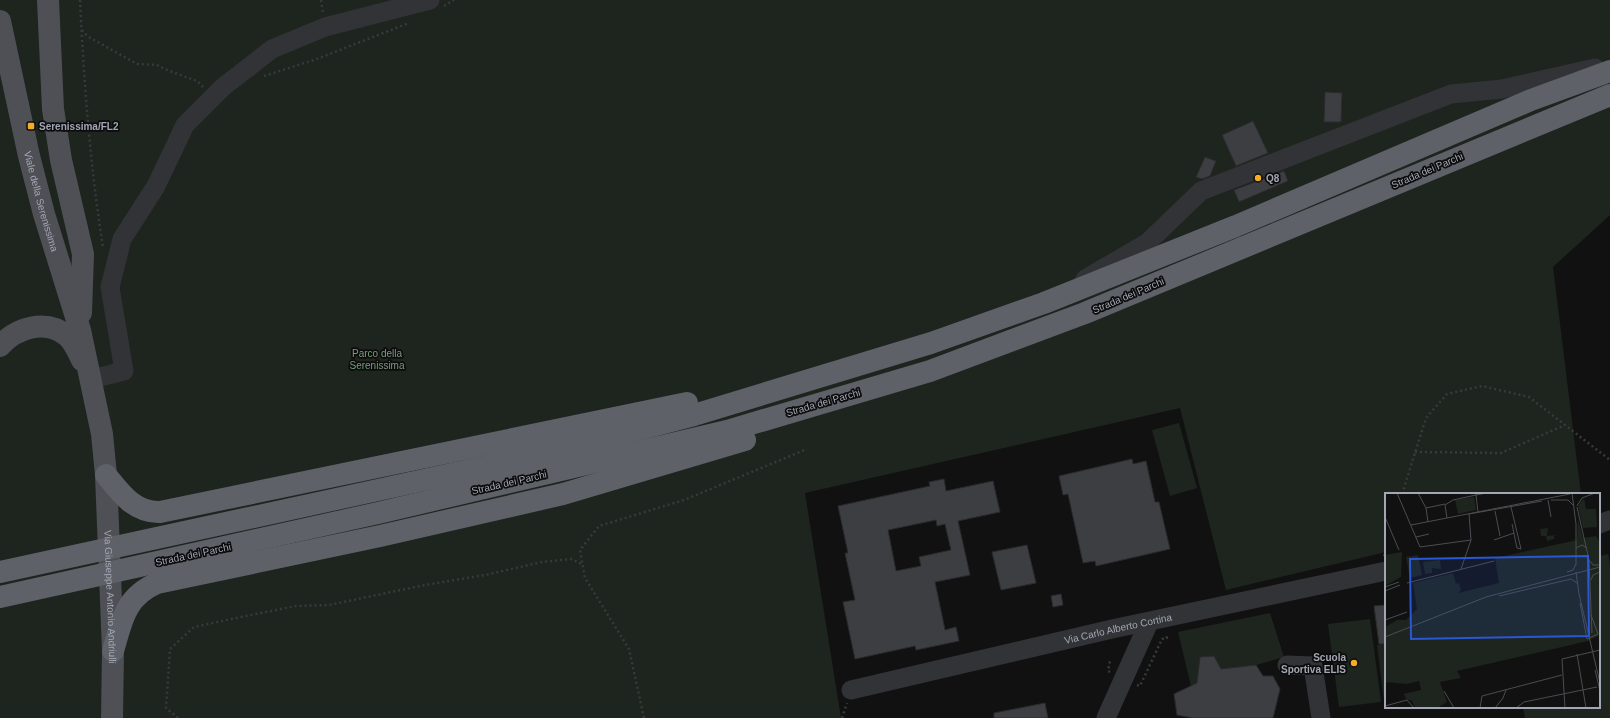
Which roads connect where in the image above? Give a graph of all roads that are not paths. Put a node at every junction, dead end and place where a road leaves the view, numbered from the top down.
1 (48, 0) edge
2 (436, 4) edge
3 (0, 24) edge
4 (1610, 65) edge
5 (1610, 71) edge
6 (1610, 95) edge
7 (1044, 303) junction
8 (80, 330) junction
9 (0, 346) edge
10 (930, 371) junction
11 (822, 376) junction
12 (92, 379) junction
13 (106, 475) junction
14 (0, 572) edge
15 (1385, 572) edge
16 (0, 597) edge
17 (1150, 622) junction
18 (113, 651) junction
19 (1287, 665) dead end
20 (851, 690) dead end
21 (112, 718) edge
22 (1106, 718) edge
23 (1320, 718) edge

1 - 8 main road
2 - 12 street
3 - 8 main road, Viale della Serenissima
4 - 7 street
5 - 7 highway, Strada dei Parchi
6 - 10 highway, Strada dei Parchi
7 - 11 highway, Strada dei Parchi
8 - 12 main road, Viale della Serenissima
9 - 12 main road, Viale della Serenissima
10 - 16 highway, Strada dei Parchi
10 - 18 highway
11 - 13 highway
11 - 14 highway, Strada dei Parchi
12 - 13 main road, Viale della Serenissima
13 - 18 main road, Via Giuseppe Antonio Andriulli
15 - 17 street, Via Carlo Alberto Cortina
17 - 20 street, Via Carlo Alberto Cortina
17 - 22 street
18 - 21 main road, Via Giuseppe Antonio Andriulli
19 - 23 street

